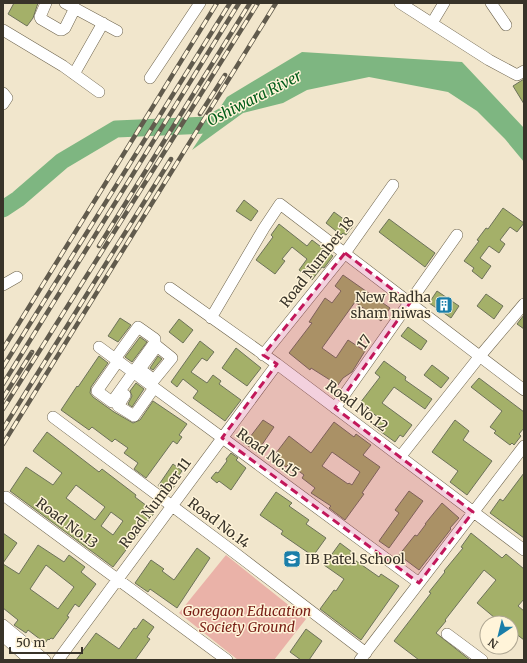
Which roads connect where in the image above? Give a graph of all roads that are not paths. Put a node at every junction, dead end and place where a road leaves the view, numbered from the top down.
1 (46, 3) edge
2 (200, 3) edge
3 (400, 3) edge
4 (444, 3) edge
5 (491, 3) edge
6 (70, 6) edge
7 (102, 23) junction
8 (432, 23) junction
9 (506, 25) dead end
10 (3, 30) edge
11 (116, 31) dead end
12 (524, 71) edge
13 (74, 74) junction
14 (150, 78) dead end
15 (98, 92) dead end
16 (3, 93) edge
17 (3, 104) edge
18 (393, 185) dead end
19 (457, 235) dead end
20 (345, 253) junction
21 (17, 277) dead end
22 (3, 285) edge
23 (170, 288) dead end
24 (410, 303) junction
25 (524, 304) edge
26 (211, 318) junction
27 (99, 347) dead end
28 (263, 355) junction
29 (480, 356) junction
30 (117, 360) junction
31 (276, 364) junction
32 (138, 376) junction
33 (153, 390) junction
34 (524, 390) edge
35 (335, 408) junction
36 (53, 418) dead end
37 (222, 438) junction
38 (524, 446) edge
39 (400, 457) junction
40 (6, 497) dead end
41 (172, 506) junction
42 (473, 512) junction
43 (524, 550) edge
44 (117, 579) junction
45 (419, 583) junction
46 (3, 625) edge
47 (447, 634) dead end
48 (3, 636) edge
49 (363, 657) edge
50 (30, 660) edge
51 (45, 660) edge
52 (58, 660) edge
53 (227, 660) edge
54 (482, 660) edge

1 - 6 street
2 - 14 street
3 - 8 street
4 - 8 street
5 - 9 street
6 - 7 street
7 - 11 street
7 - 13 street
8 - 12 street
10 - 13 street
13 - 15 street
16 - 17 street
18 - 20 street, Road Number 18
19 - 24 street, 17
20 - 24 street
20 - 26 street
20 - 28 street, Road Number 18
21 - 22 street
23 - 26 street, Road No.12
24 - 29 street
24 - 35 street, 17
25 - 29 street
26 - 28 street, Road No.12
27 - 30 street, Road No.15
28 - 31 street, Road No.12
29 - 34 street
29 - 39 street
30 - 32 street, Road No.15
30 - 32 street
30 - 32 street
31 - 35 street, Road No.12
31 - 37 street, Road Number 11
32 - 33 street, Road No.15
32 - 33 street
33 - 37 street, Road No.15
35 - 39 street, Road No.12
36 - 41 street, Road No.14
37 - 41 street, Road Number 11
37 - 45 street, Road No.15
38 - 42 street
39 - 42 street, Road No.12
40 - 44 street, Road No.13
41 - 44 street, Road Number 11
41 - 49 street, Road No.14
42 - 43 street, Road No.12
42 - 45 street
44 - 52 street, Road Number 11
44 - 53 street, Road No.13
45 - 49 street
46 - 51 street
47 - 54 street
48 - 50 street

